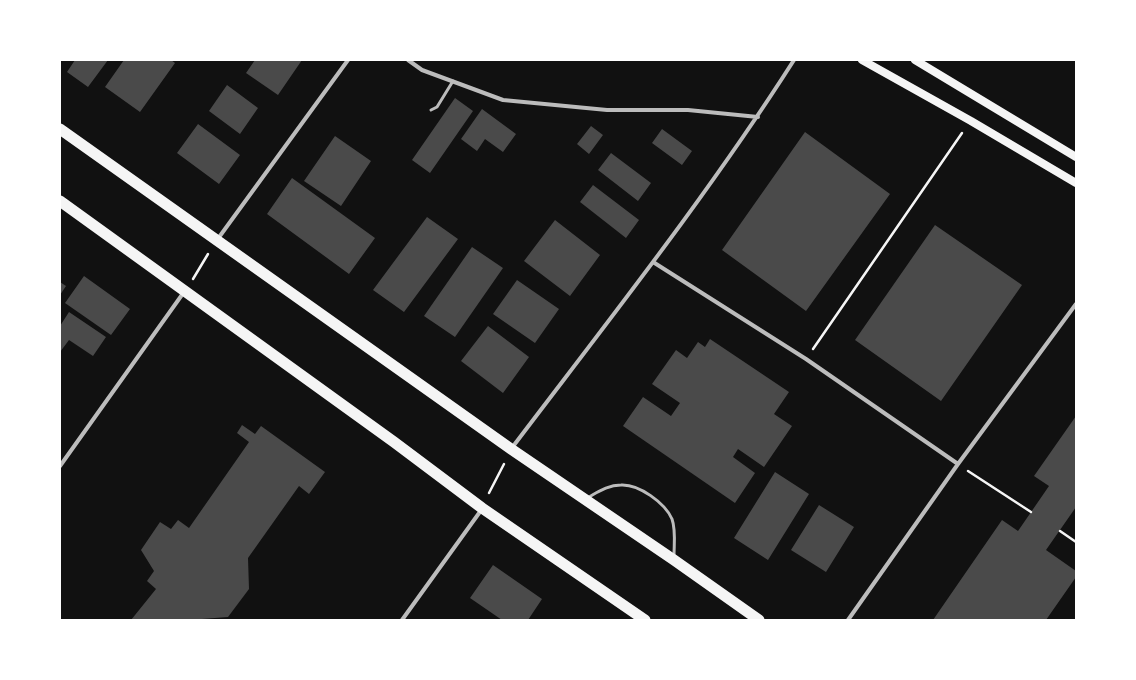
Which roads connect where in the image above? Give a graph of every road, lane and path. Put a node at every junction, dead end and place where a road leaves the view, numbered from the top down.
1 (348, 60) edge
2 (408, 60) edge
3 (794, 60) edge
4 (862, 60) edge
5 (915, 60) edge
6 (453, 81) junction
7 (430, 110) dead end
8 (758, 117) junction
9 (971, 121) junction
10 (60, 129) edge
11 (1076, 157) edge
12 (1076, 183) edge
13 (60, 201) edge
14 (217, 240) junction
15 (653, 262) junction
16 (185, 291) junction
17 (1076, 304) edge
18 (806, 359) junction
19 (511, 449) junction
20 (958, 464) junction
21 (60, 466) edge
22 (585, 499) junction
23 (482, 508) junction
24 (1032, 512) dead end
25 (1060, 531) dead end
26 (1076, 542) edge
27 (674, 560) junction
28 (402, 620) edge
29 (646, 620) edge
30 (759, 620) edge
31 (848, 620) edge

1 - 14 street
2 - 6 street
3 - 8 street
4 - 9 main road
5 - 11 main road
6 - 7 lane
6 - 8 street
8 - 15 street
9 - 12 main road
9 - 18 path
10 - 14 highway
13 - 16 highway
14 - 16 path
14 - 19 highway
15 - 18 street
15 - 19 street
16 - 21 street
16 - 23 highway
17 - 20 street
18 - 20 street
19 - 22 highway
19 - 23 path
20 - 24 path
20 - 31 street
22 - 27 highway
22 - 27 lane
23 - 28 street
23 - 29 highway
25 - 26 path
27 - 30 highway

